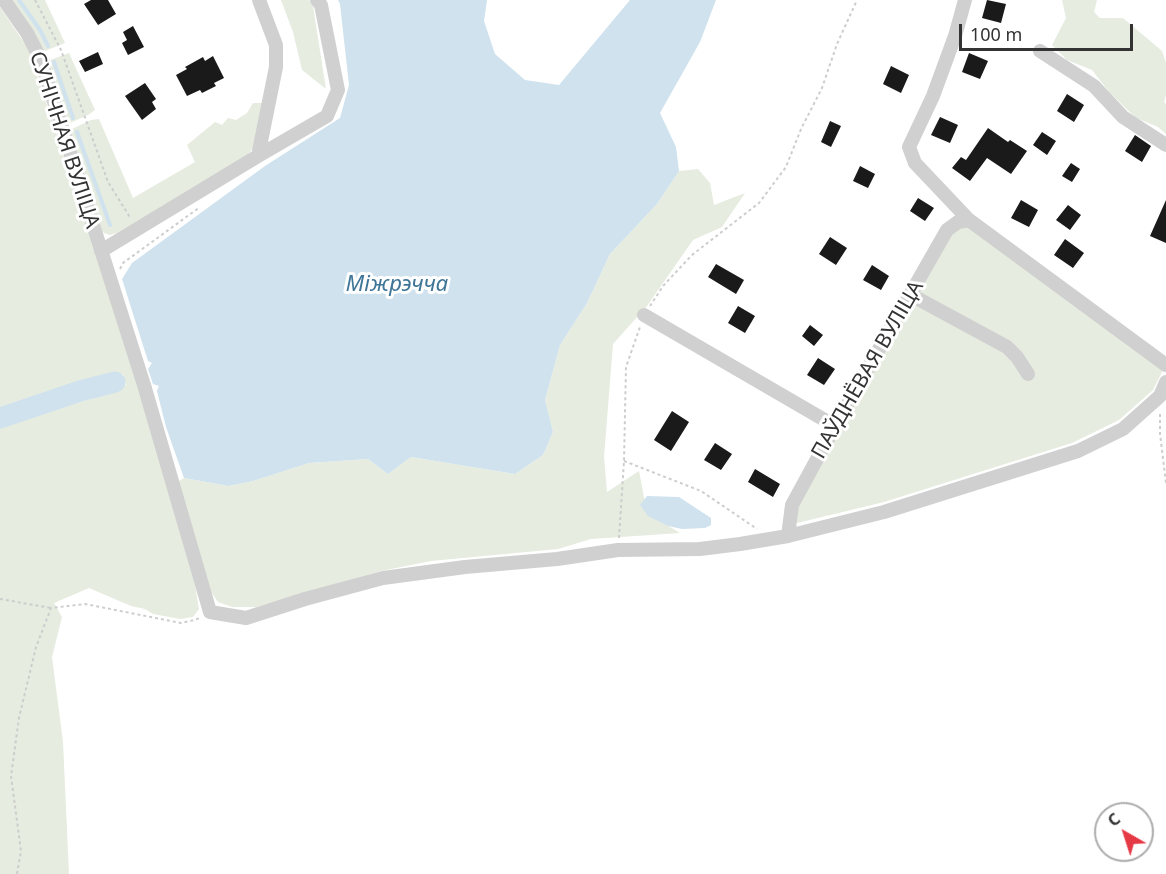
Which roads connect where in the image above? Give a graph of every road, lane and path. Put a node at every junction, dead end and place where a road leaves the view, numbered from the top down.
1 (4, 0) edge
2 (35, 0) edge
3 (259, 0) edge
4 (317, 0) edge
5 (857, 0) edge
6 (965, 0) edge
7 (1040, 51) dead end
8 (1166, 145) edge
9 (258, 156) junction
10 (199, 207) dead end
11 (969, 219) junction
12 (137, 229) junction
13 (101, 251) junction
14 (118, 274) dead end
15 (911, 295) junction
16 (644, 315) junction
17 (1166, 365) edge
18 (1028, 374) dead end
19 (1166, 382) edge
20 (1160, 396) junction
21 (835, 426) junction
22 (624, 461) junction
23 (1166, 483) edge
24 (788, 536) junction
25 (771, 539) junction
26 (618, 550) junction
27 (0, 598) edge
28 (51, 608) junction
29 (210, 612) junction
30 (17, 874) edge

1 - 13 street, СУНІЧНАЯ ВУЛІЦА
2 - 12 path
3 - 9 street
4 - 9 street
5 - 16 path
6 - 11 street
7 - 8 street
9 - 12 street
10 - 14 path
11 - 15 street, ПАЎДНЁВАЯ ВУЛІЦА
11 - 17 street
12 - 13 street
13 - 29 street, СУНІЧНАЯ ВУЛІЦА
15 - 18 street
15 - 21 street, ПАЎДНЁВАЯ ВУЛІЦА
16 - 21 street
16 - 22 path
19 - 20 street
20 - 23 path
20 - 24 street
21 - 24 street, ПАЎДНЁВАЯ ВУЛІЦА
22 - 25 path
22 - 26 path
24 - 25 street
25 - 26 street
26 - 29 street
27 - 28 path
28 - 29 path
28 - 30 path

